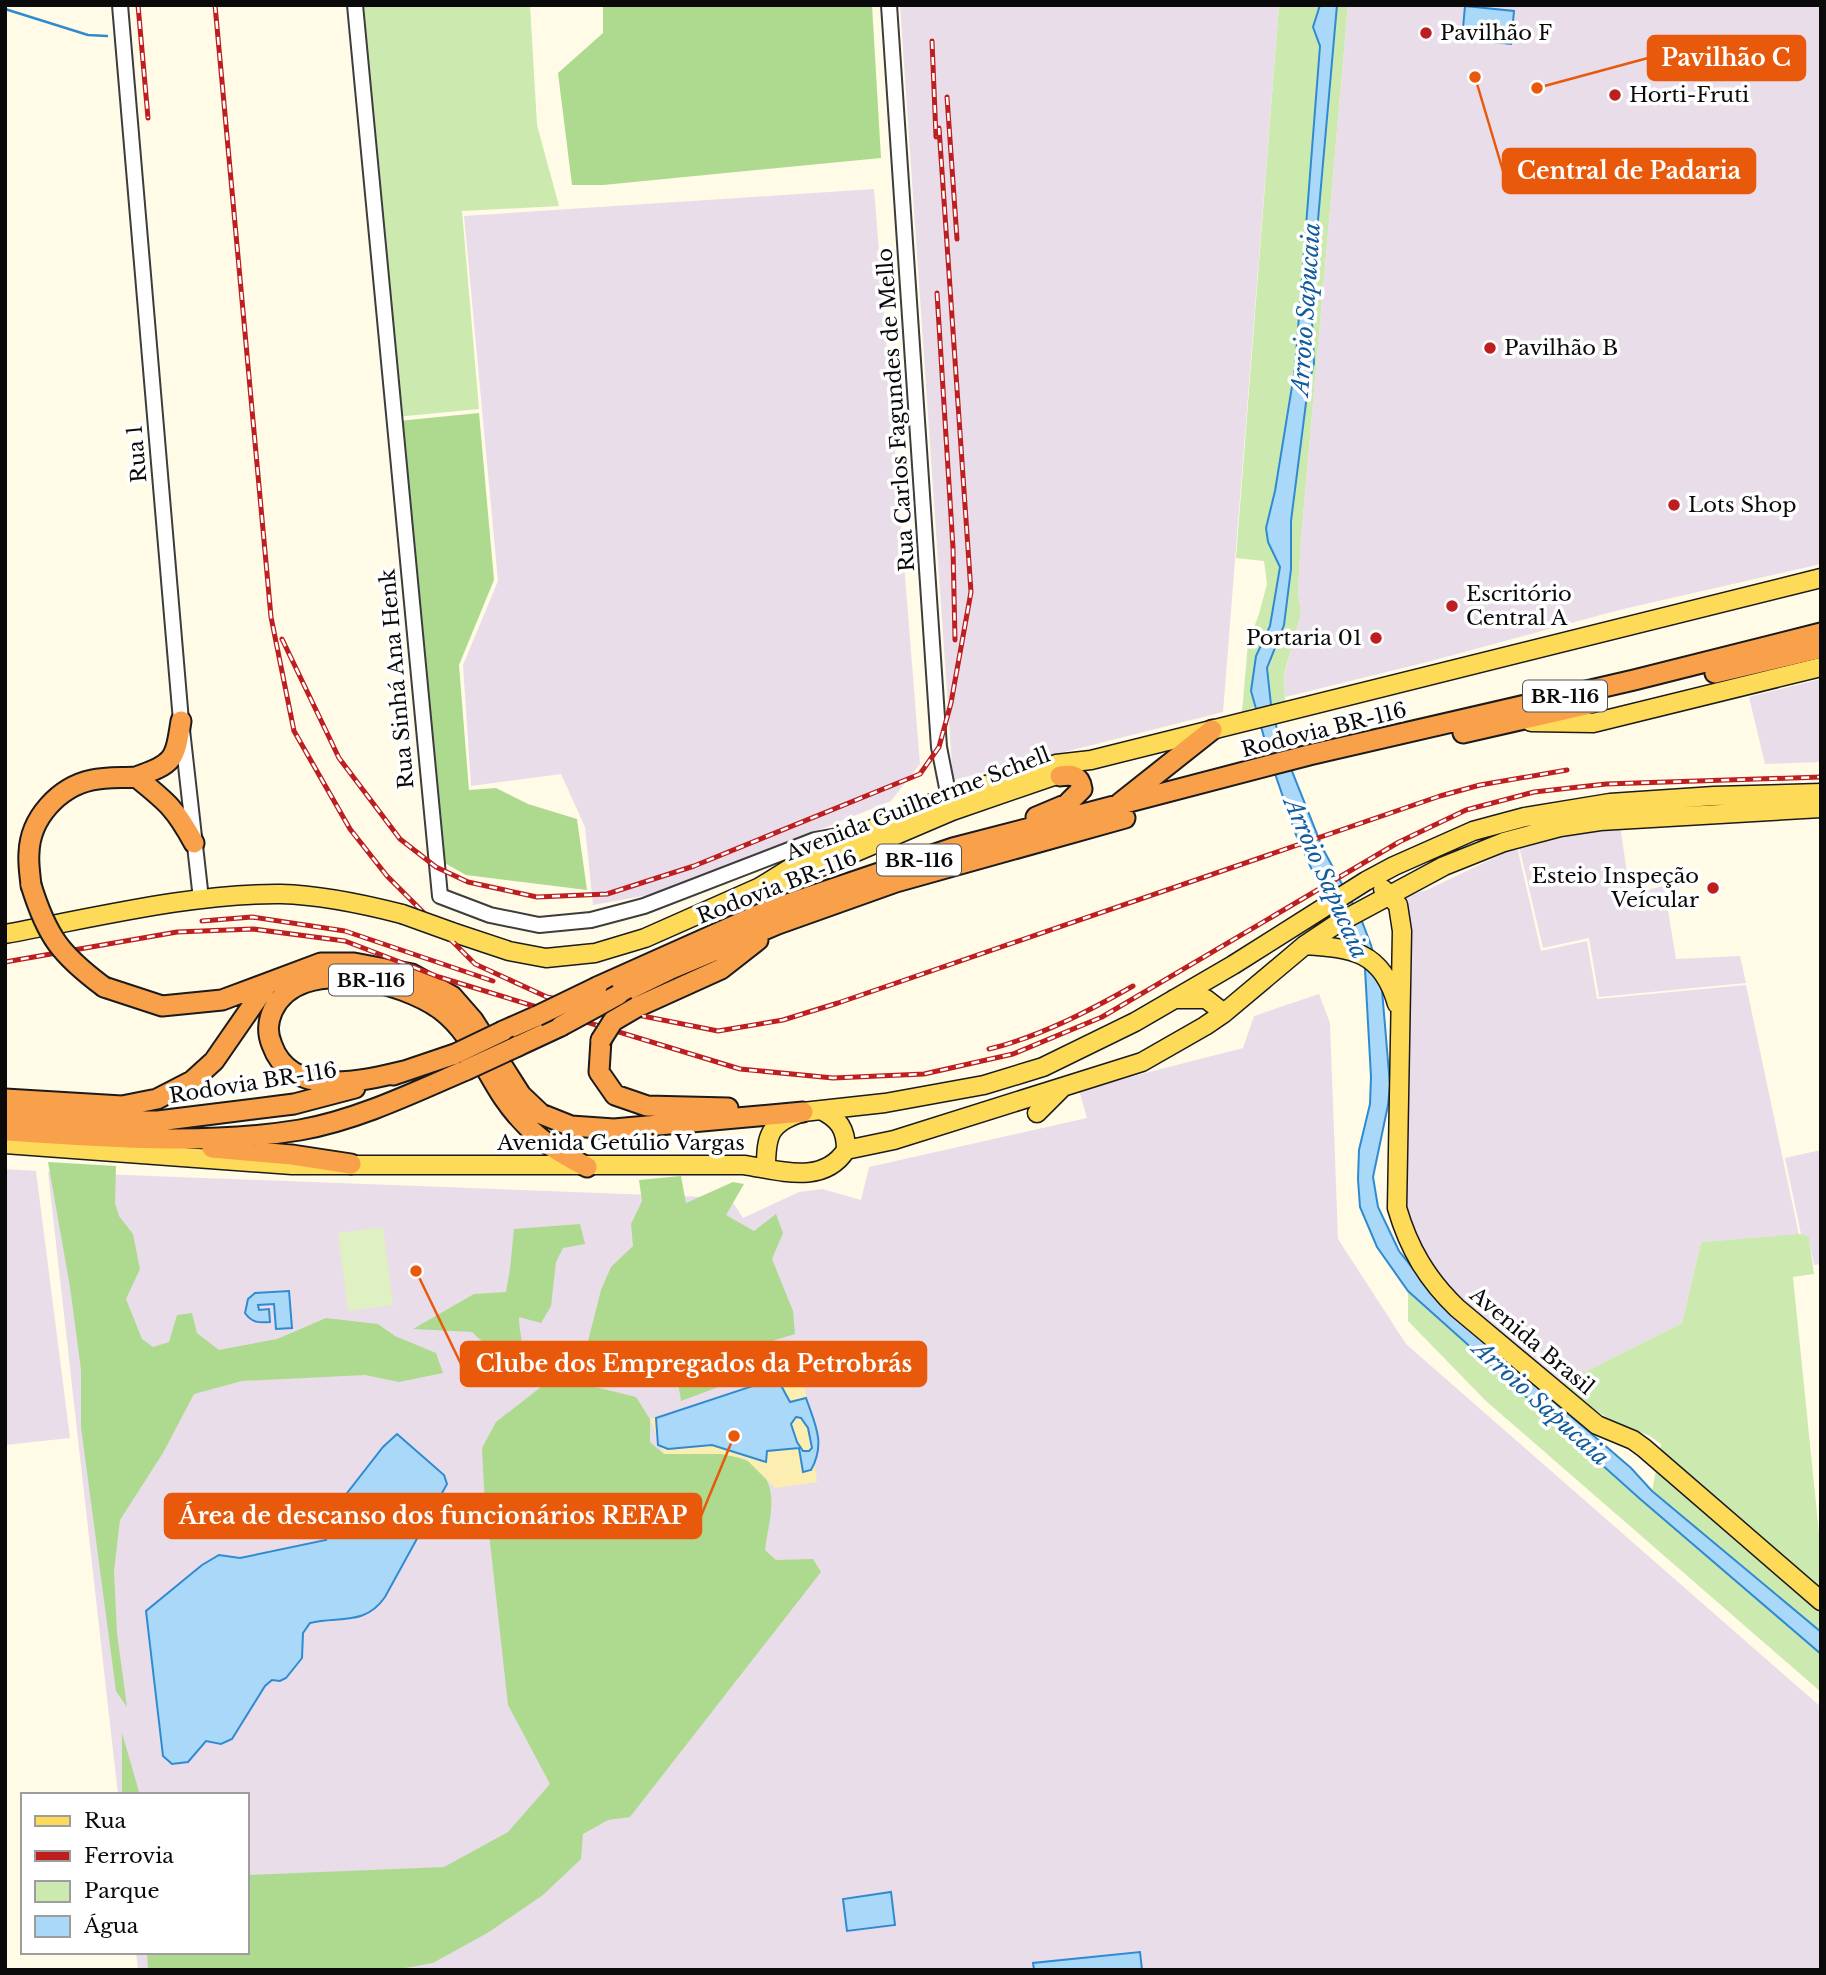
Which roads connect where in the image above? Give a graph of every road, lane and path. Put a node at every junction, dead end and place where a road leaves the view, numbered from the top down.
1 (120, 5) edge
2 (355, 5) edge
3 (889, 5) edge
4 (1821, 578) edge
5 (1821, 633) edge
6 (1821, 648) edge
7 (1821, 667) edge
8 (181, 721) junction
9 (1514, 722) junction
10 (1212, 730) junction
11 (1091, 760) junction
12 (1312, 760) junction
13 (1255, 775) junction
14 (1060, 776) junction
15 (136, 777) junction
16 (1821, 793) edge
17 (950, 804) junction
18 (1706, 805) junction
19 (1114, 808) junction
20 (1821, 808) edge
21 (1500, 823) junction
22 (877, 836) junction
23 (986, 839) junction
24 (1504, 842) junction
25 (194, 843) junction
26 (1364, 882) junction
27 (1383, 899) junction
28 (201, 900) junction
29 (778, 924) junction
30 (5, 934) edge
31 (1305, 945) junction
32 (268, 983) junction
33 (1174, 999) junction
34 (1224, 1013) junction
35 (1400, 1014) junction
36 (460, 1062) junction
37 (404, 1071) junction
38 (1064, 1086) junction
39 (5, 1099) edge
40 (812, 1111) junction
41 (1037, 1114) dead end
42 (5, 1115) edge
43 (5, 1130) edge
44 (152, 1139) junction
45 (5, 1144) edge
46 (846, 1150) junction
47 (351, 1164) junction
48 (587, 1167) junction
49 (766, 1168) junction
50 (1821, 1601) edge

1 - 8 street, Rua 1
2 - 22 street, Rua Sinhá Ana Henk
3 - 17 street, Rua Carlos Fagundes de Mello
4 - 10 main road, Avenida Guilherme Schell
5 - 12 highway, Rodovia BR-116 / BR-116
6 - 9 highway, Rodovia BR-116 / BR-116
7 - 9 main road, Rodovia BR-116
8 - 15 highway
8 - 25 street, Rua 1
9 - 12 highway, Rodovia BR-116 / BR-116
10 - 11 main road, Avenida Guilherme Schell
10 - 19 highway, BR-116
11 - 14 main road, Avenida Guilherme Schell
11 - 17 main road, Avenida Guilherme Schell
12 - 13 highway, Rodovia BR-116 / BR-116
13 - 19 highway, Rodovia BR-116 / BR-116
13 - 29 highway, Rodovia BR-116 / BR-116
14 - 17 main road, Avenida Guilherme Schell
14 - 23 highway
15 - 25 highway
15 - 32 highway, bridge
16 - 18 main road
17 - 22 main road, Avenida Guilherme Schell
18 - 20 main road
18 - 21 main road
18 - 24 main road, Avenida Getúlio Vargas
19 - 23 highway, Rodovia BR-116 / BR-116
21 - 24 main road
21 - 26 main road
22 - 28 main road, Avenida Guilherme Schell, bridge
23 - 36 highway, Rodovia BR-116 / BR-116, bridge
24 - 27 main road, Avenida Getúlio Vargas
25 - 28 street, Rua 1
26 - 27 main road
26 - 33 main road
27 - 31 main road, Avenida Getúlio Vargas
27 - 35 main road, Avenida Brasil
28 - 30 main road, Avenida Guilherme Schell
29 - 36 highway, Rodovia BR-116 / BR-116, bridge
29 - 40 highway, BR-116, bridge
31 - 34 main road, Avenida Getúlio Vargas
31 - 35 main road, Avenida Brasil
32 - 39 highway
32 - 40 highway
33 - 34 main road
33 - 40 main road
34 - 38 main road, Avenida Getúlio Vargas
35 - 50 main road, Avenida Brasil
36 - 37 highway, Rodovia BR-116 / BR-116
36 - 44 highway, Rodovia BR-116 / BR-116
37 - 42 highway, Rodovia BR-116 / BR-116
37 - 48 highway, BR-116
38 - 41 main road
38 - 46 main road, Avenida Getúlio Vargas
40 - 46 main road
40 - 49 main road
43 - 44 highway, Rodovia BR-116 / BR-116
44 - 47 highway, BR-116
45 - 47 main road, Avenida Getúlio Vargas
46 - 49 main road, Avenida Getúlio Vargas
47 - 48 main road, Avenida Getúlio Vargas
48 - 49 main road, Avenida Getúlio Vargas

